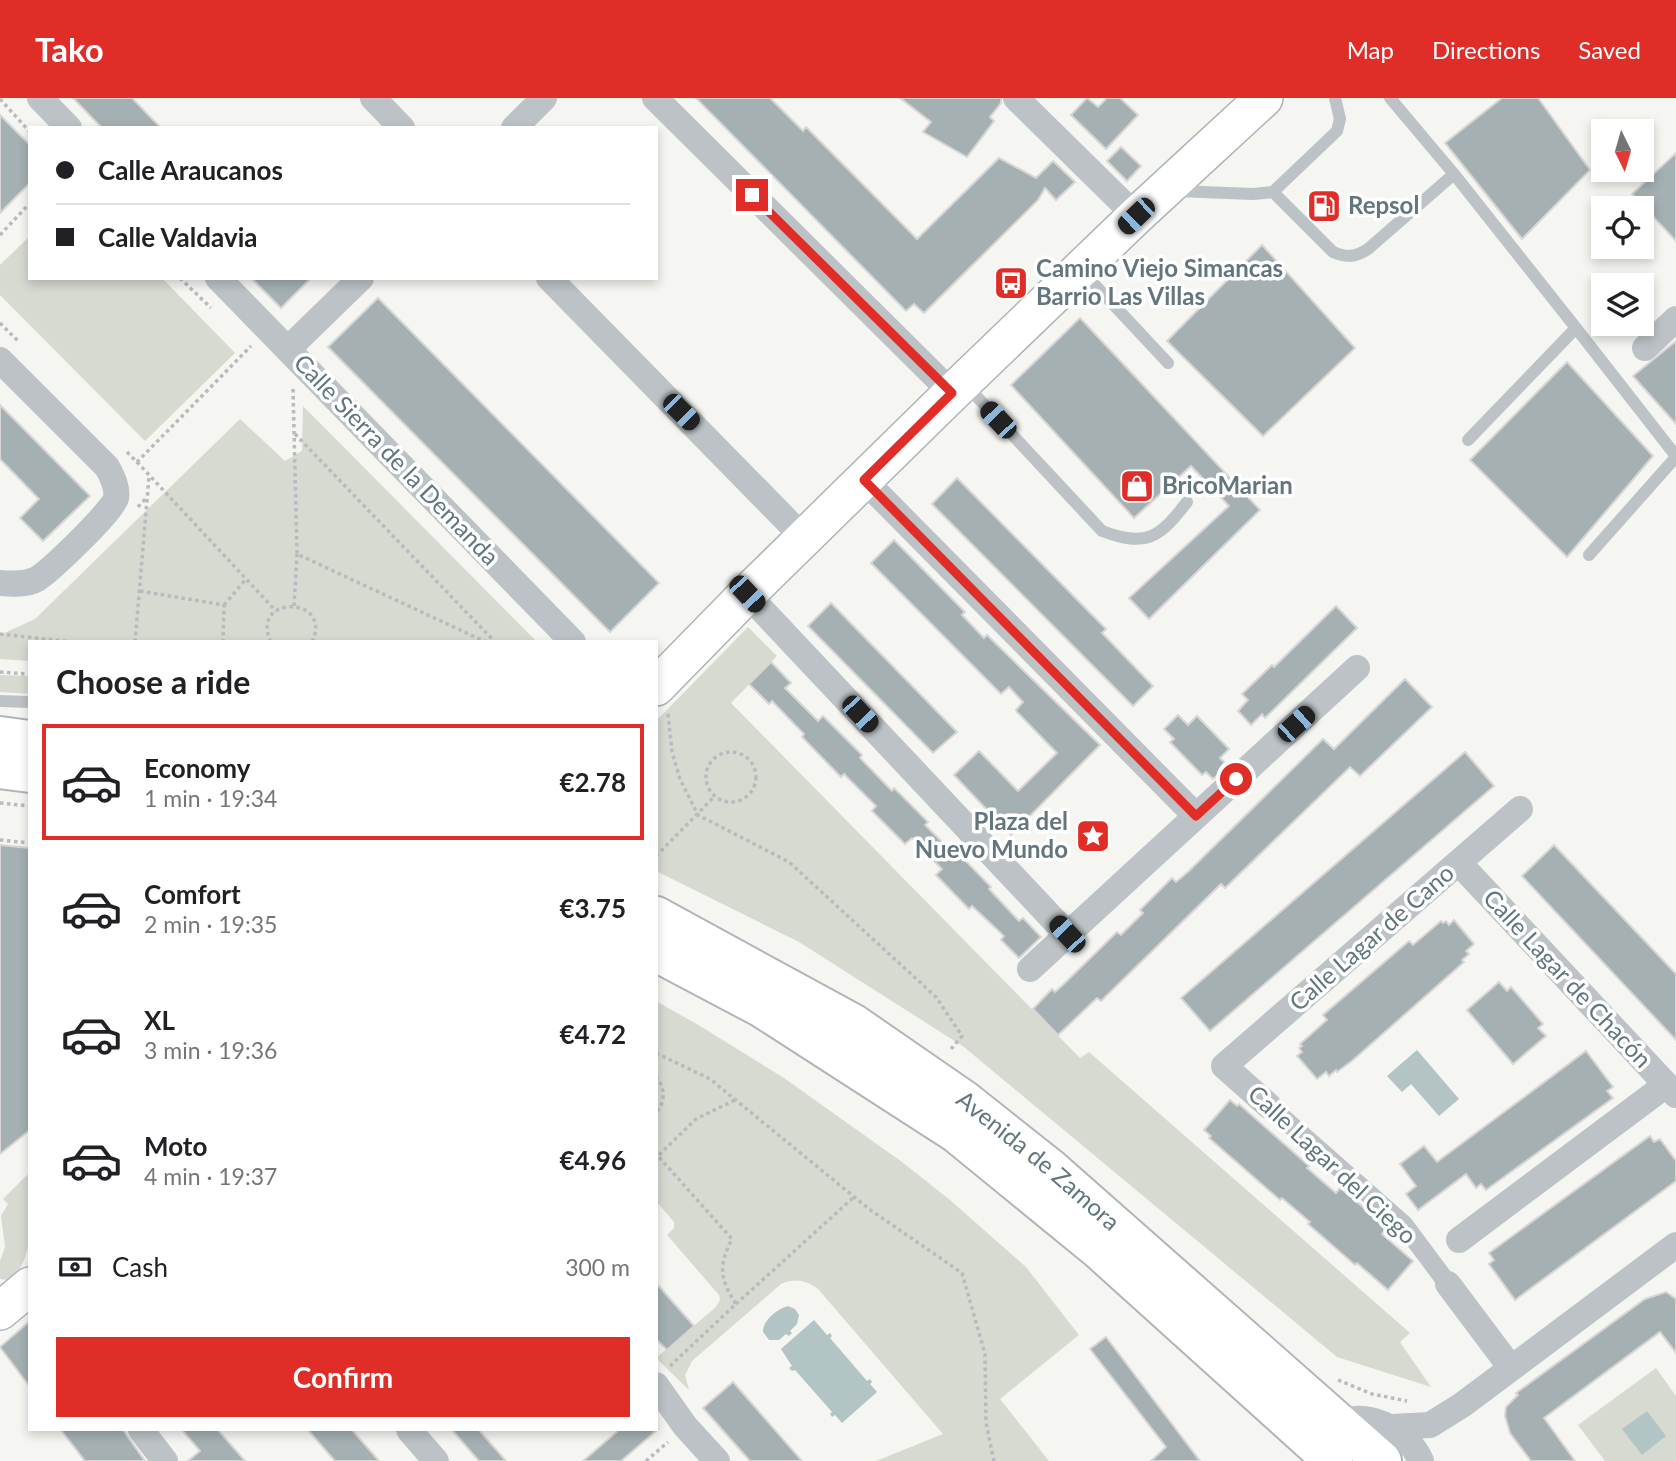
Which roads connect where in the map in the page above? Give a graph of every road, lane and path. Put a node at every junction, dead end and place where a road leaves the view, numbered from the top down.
1 (40, 98) edge
2 (373, 98) edge
3 (544, 98) edge
4 (654, 98) edge
5 (1016, 98) edge
6 (1264, 98) edge
7 (1335, 98) edge
8 (1390, 98) edge
9 (0, 99) edge
10 (67, 126) edge
11 (400, 126) edge
12 (516, 126) edge
13 (28, 130) edge
14 (1454, 174) junction
15 (1164, 191) junction
16 (1273, 192) junction
17 (28, 205) edge
18 (1136, 216) junction
19 (0, 235) edge
20 (1082, 270) junction
21 (220, 280) edge
22 (359, 280) edge
23 (551, 280) edge
24 (1676, 319) edge
25 (0, 323) edge
26 (1576, 328) junction
27 (1645, 348) dead end
28 (288, 349) junction
29 (10, 351) edge
30 (260, 354) dead end
31 (1168, 363) dead end
32 (293, 385) dead end
33 (958, 388) junction
34 (294, 433) junction
35 (1468, 440) dead end
36 (125, 450) dead end
37 (1676, 457) edge
38 (137, 462) junction
39 (149, 475) junction
40 (864, 480) junction
41 (1187, 502) dead end
42 (804, 538) junction
43 (297, 554) junction
44 (1588, 555) dead end
45 (246, 579) junction
46 (0, 583) edge
47 (140, 591) junction
48 (747, 594) junction
49 (224, 605) junction
50 (294, 606) junction
51 (276, 611) junction
52 (0, 634) edge
53 (54, 640) edge
54 (135, 640) edge
55 (223, 640) edge
56 (270, 640) edge
57 (313, 640) edge
58 (481, 640) edge
59 (493, 640) edge
60 (571, 640) edge
61 (1357, 668) dead end
62 (0, 672) edge
63 (28, 674) edge
64 (662, 695) edge
65 (0, 701) edge
66 (28, 702) edge
67 (0, 736) edge
68 (28, 740) edge
69 (0, 769) edge
70 (28, 773) edge
71 (715, 796) junction
72 (0, 803) edge
73 (28, 806) edge
74 (1520, 809) dead end
75 (698, 815) junction
76 (1196, 816) junction
77 (0, 840) edge
78 (28, 843) edge
79 (658, 854) edge
80 (1459, 863) junction
81 (658, 917) edge
82 (1067, 934) junction
83 (658, 953) edge
84 (1030, 969) dead end
85 (951, 1049) dead end
86 (658, 1054) edge
87 (1224, 1066) joint
88 (658, 1079) edge
89 (1671, 1090) edge
90 (736, 1100) junction
91 (1269, 1105) joint
92 (658, 1110) edge
93 (854, 1197) junction
94 (1459, 1240) dead end
95 (1676, 1245) edge
96 (1448, 1284) joint
97 (28, 1288) edge
98 (736, 1304) junction
99 (0, 1311) edge
100 (1511, 1368) junction
101 (661, 1378) edge
102 (1430, 1425) junction
103 (685, 1426) junction
104 (143, 1431) edge
105 (410, 1431) edge
106 (1386, 1444) edge
107 (1326, 1448) edge
108 (165, 1461) edge
109 (436, 1461) edge
110 (646, 1461) edge
111 (717, 1461) edge
112 (994, 1461) edge
113 (1421, 1461) edge

1 - 10 street
2 - 11 street
3 - 12 street
4 - 33 street
5 - 18 street
6 - 15 main road
7 - 16 lane
8 - 14 lane
9 - 13 path
14 - 16 lane
14 - 26 lane
15 - 16 lane
15 - 18 main road
17 - 19 path
18 - 20 main road
20 - 31 lane
20 - 33 main road
21 - 28 street, Calle Sierra de la Demanda
22 - 28 street
23 - 42 street
24 - 27 street
25 - 29 path
26 - 35 lane
26 - 37 lane
28 - 60 street, Calle Sierra de la Demanda
29 - 46 street
30 - 38 path
32 - 34 path
33 - 40 main road
33 - 41 lane
34 - 43 path
34 - 59 path
36 - 38 path
37 - 44 lane
38 - 39 path
39 - 45 path
39 - 47 path
40 - 42 main road
40 - 76 street
42 - 48 main road
43 - 50 path
43 - 58 path
45 - 49 path
45 - 51 path
47 - 49 path
47 - 54 path
48 - 64 main road
48 - 82 street
49 - 55 path
50 - 51 path
50 - 57 path
51 - 56 path
52 - 53 path
61 - 76 street
62 - 63 path
64 - 75 path
65 - 66 lane
67 - 68 highway
69 - 70 highway
71 - 71 path
71 - 75 path
72 - 73 path
74 - 80 street, Calle Lagar de Cano
75 - 79 path
75 - 85 path
76 - 82 street
77 - 78 path
80 - 87 street, Calle Lagar de Cano
80 - 89 street, Calle Lagar de Chacón
81 - 107 highway, Avenida de Zamora
82 - 84 street
83 - 107 highway, Avenida de Zamora
86 - 90 path
87 - 91 street, Calle Lagar del Ciego
88 - 92 path
89 - 94 street
90 - 93 path
90 - 98 path
91 - 96 street, Calle Lagar del Ciego
93 - 98 path
93 - 112 path
95 - 100 street
96 - 100 street, Calle Lagar del Ciego
97 - 99 main road
98 - 101 path
100 - 102 street
101 - 103 street
102 - 106 street
102 - 113 street
103 - 110 path
103 - 111 street
104 - 108 street
105 - 109 street
106 - 107 highway, Avenida de Zamora
106 - 113 street

